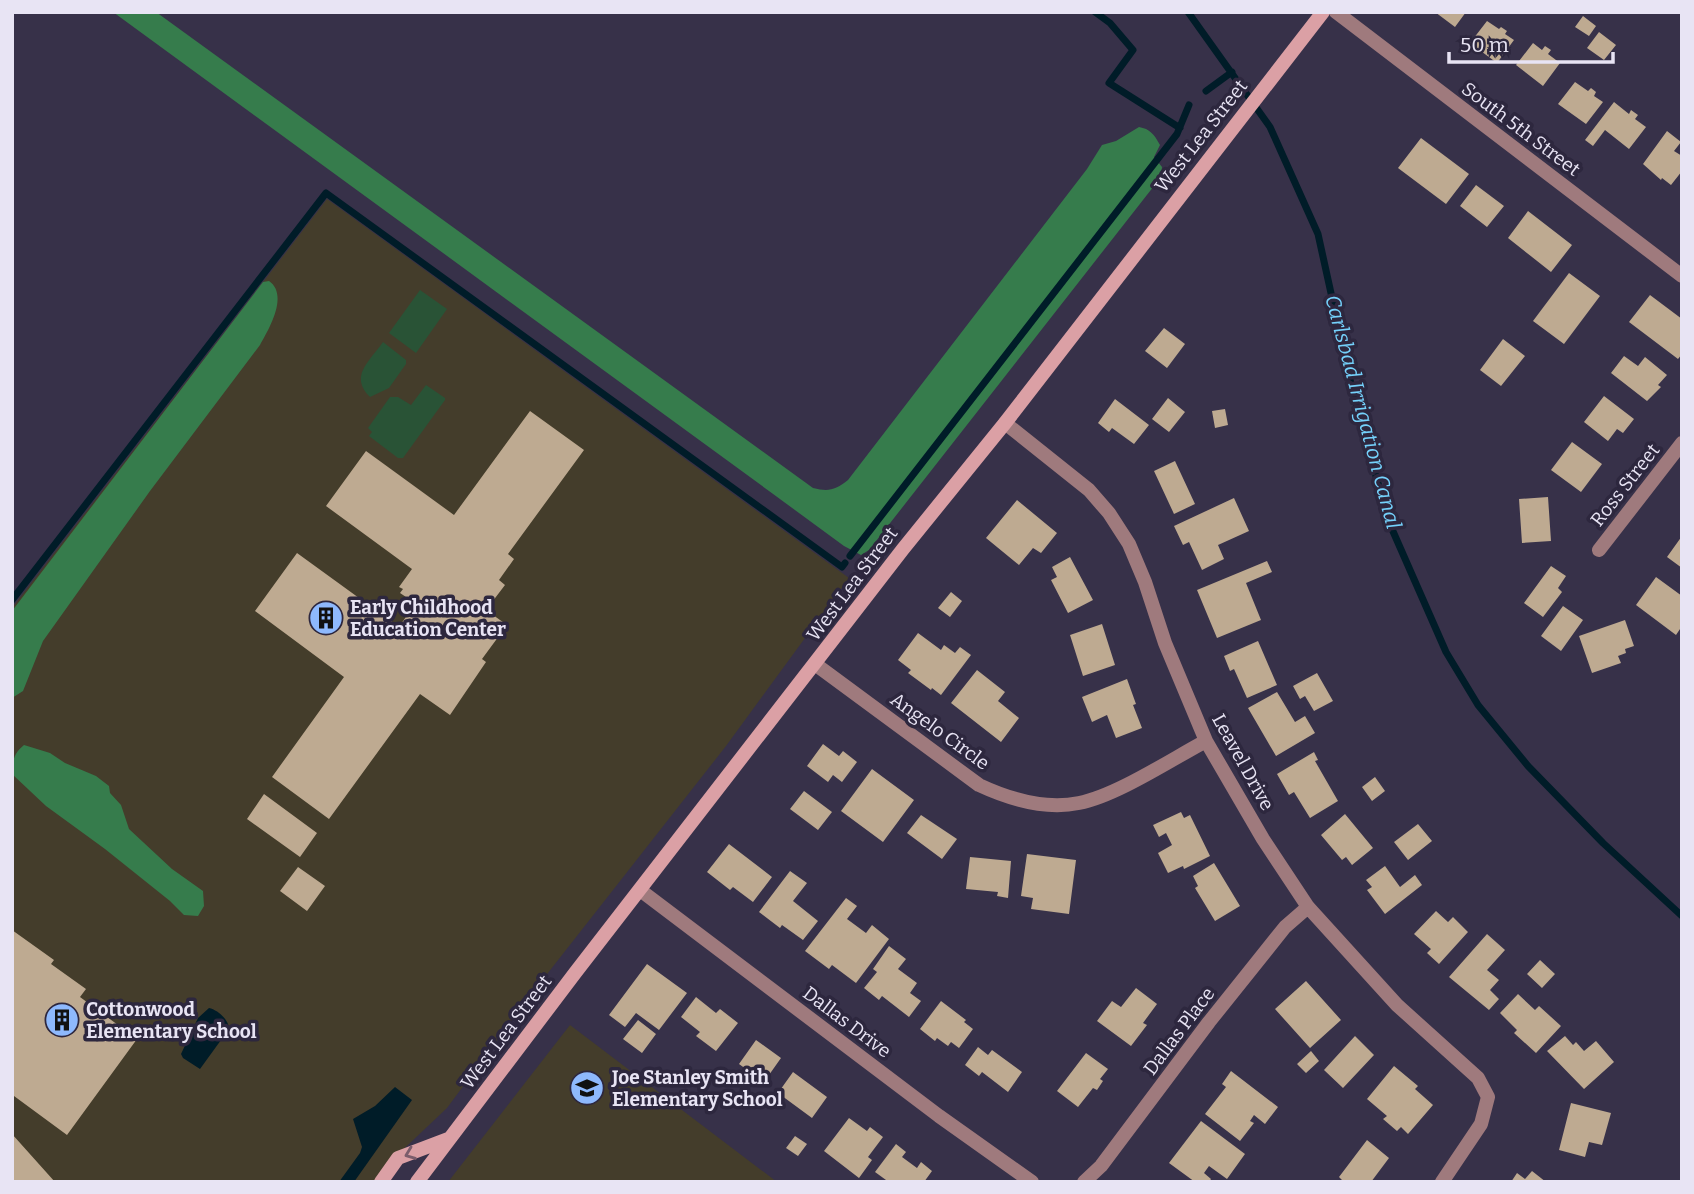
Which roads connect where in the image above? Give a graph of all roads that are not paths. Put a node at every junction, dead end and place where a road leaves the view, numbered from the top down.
1 (1323, 12) edge
2 (1336, 12) edge
3 (1682, 276) edge
4 (1005, 423) junction
5 (1682, 443) edge
6 (1599, 550) dead end
7 (815, 664) junction
8 (1206, 741) junction
9 (640, 890) junction
10 (1308, 907) junction
11 (449, 1139) junction
12 (381, 1182) edge
13 (417, 1182) edge
14 (1032, 1182) edge
15 (1084, 1182) edge
16 (1441, 1182) edge

1 - 4 main road, West Lea Street
2 - 3 street, South 5th Street
4 - 7 main road, West Lea Street
4 - 8 street, Leavel Drive
5 - 6 street, Ross Street
7 - 8 street, Angelo Circle
7 - 9 main road, West Lea Street
8 - 10 street, Leavel Drive
9 - 11 main road, West Lea Street
9 - 14 street, Dallas Drive
10 - 15 street, Dallas Place
10 - 16 street, Leavel Drive
11 -> 12 main road
11 - 13 main road, West Lea Street

